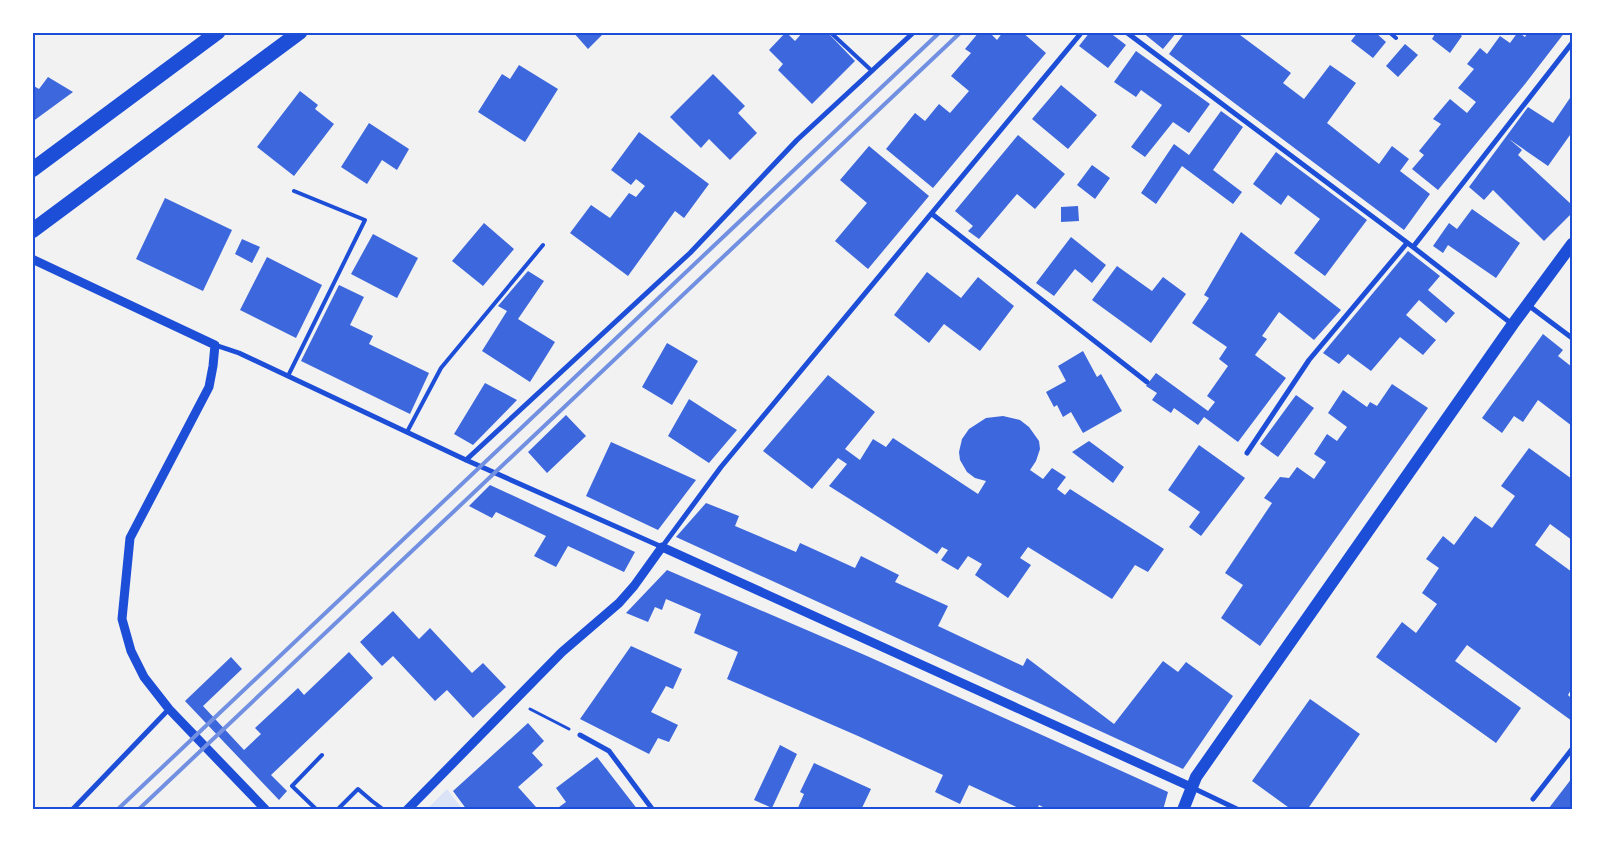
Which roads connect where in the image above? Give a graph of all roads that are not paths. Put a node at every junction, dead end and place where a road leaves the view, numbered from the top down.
1 (218, 32) edge
2 (300, 32) edge
3 (830, 32) edge
4 (914, 32) edge
5 (1082, 32) edge
6 (1126, 32) edge
7 (1389, 32) edge
8 (1396, 38) dead end
9 (1572, 43) edge
10 (872, 71) junction
11 (32, 170) edge
12 (294, 190) dead end
13 (932, 214) junction
14 (32, 230) edge
15 (1407, 243) junction
16 (1572, 244) edge
17 (543, 245) dead end
18 (1413, 247) junction
19 (32, 259) edge
20 (1528, 305) junction
21 (1513, 324) junction
22 (1572, 338) edge
23 (215, 345) junction
24 (288, 376) junction
25 (1147, 382) dead end
26 (407, 432) junction
27 (1247, 453) dead end
28 (466, 460) junction
29 (662, 547) junction
30 (169, 708) junction
31 (580, 736) road end
32 (1572, 749) edge
33 (322, 756) dead end
34 (1191, 787) junction
35 (1534, 799) dead end
36 (72, 810) edge
37 (266, 810) edge
38 (317, 810) edge
39 (337, 810) edge
40 (384, 810) edge
41 (407, 810) edge
42 (653, 810) edge
43 (1182, 810) edge
44 (1239, 810) edge

1 - 11 highway
2 - 14 highway
3 - 10 lane
4 - 10 street
5 - 13 street
6 - 15 street
7 - 8 lane
9 - 18 street
10 - 28 street
12 - 24 lane
13 - 25 street
13 - 29 street
15 - 18 street
15 - 27 street
16 - 20 main road
17 - 26 lane
18 - 21 street
19 - 23 street
20 - 21 main road
20 - 22 street
21 - 34 main road
23 - 24 street
23 - 30 street
24 - 26 street
26 - 28 street
28 - 29 street
29 - 34 street
29 - 41 street
30 - 36 street
30 - 37 street
31 - 42 street
32 - 35 street
33 - 38 lane
34 - 43 main road
34 - 44 street
39 - 40 lane

